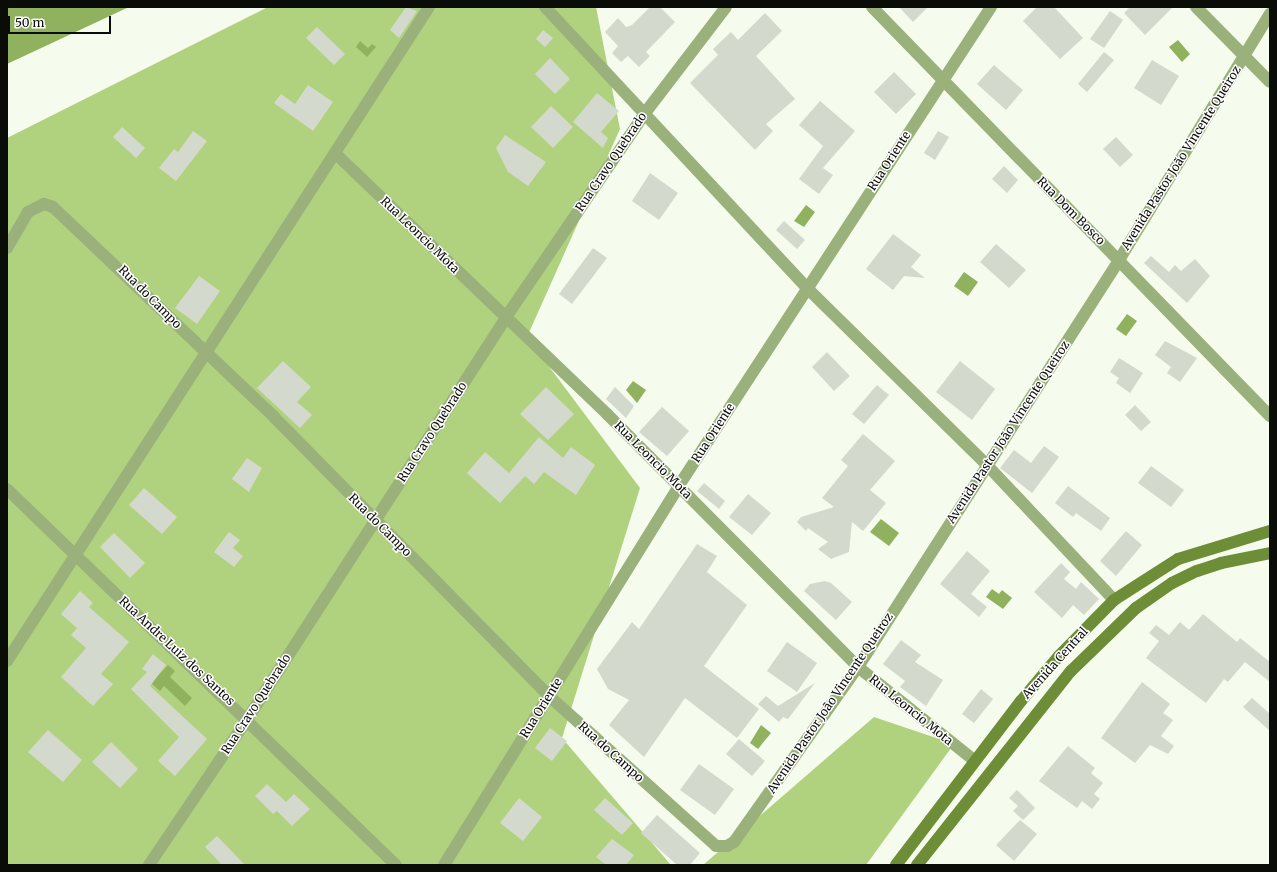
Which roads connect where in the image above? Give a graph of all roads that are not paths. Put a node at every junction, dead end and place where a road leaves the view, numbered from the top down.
1 (429, 7) edge
2 (545, 7) edge
3 (726, 7) edge
4 (872, 7) edge
5 (991, 7) edge
6 (1196, 7) edge
7 (1270, 14) edge
8 (1244, 56) junction
9 (942, 80) junction
10 (1270, 82) edge
11 (645, 113) junction
12 (336, 154) junction
13 (7, 248) edge
14 (1119, 260) junction
15 (807, 288) junction
16 (506, 317) junction
17 (208, 354) junction
18 (1270, 416) edge
19 (986, 464) junction
20 (678, 487) junction
21 (7, 489) edge
22 (375, 520) junction
23 (1270, 532) edge
24 (1270, 553) edge
25 (77, 556) junction
26 (1114, 600) junction
27 (7, 661) edge
28 (858, 667) junction
29 (549, 696) junction
30 (248, 718) junction
31 (975, 761) junction
32 (734, 842) joint
33 (149, 865) edge
34 (396, 865) edge
35 (444, 865) edge
36 (896, 865) edge
37 (917, 865) edge

1 - 12 street
2 - 11 street
3 - 11 street, Rua Cravo Quebrado
4 - 9 street, Rua Dom Bosco
5 - 9 street, Rua Oriente
6 - 8 street
7 - 8 street, Avenida Pastor João Vincente Queiroz
8 - 10 street
8 - 14 street, Avenida Pastor João Vincente Queiroz
9 - 14 street, Rua Dom Bosco
9 - 15 street, Rua Oriente
11 - 15 street
11 - 16 street, Rua Cravo Quebrado
12 - 16 street, Rua Leoncio Mota
12 - 17 street
13 - 17 street, Rua do Campo
14 - 18 street, Rua Dom Bosco
14 - 19 street, Avenida Pastor João Vincente Queiroz
15 - 19 street
15 - 20 street, Rua Oriente
16 - 20 street, Rua Leoncio Mota
16 - 22 street, Rua Cravo Quebrado
17 - 22 street, Rua do Campo
17 - 25 street
19 - 26 street
19 - 28 street, Avenida Pastor João Vincente Queiroz
20 - 28 street, Rua Leoncio Mota
20 - 29 street, Rua Oriente
21 - 25 street, Rua Andre Luiz dos Santos
22 - 29 street, Rua do Campo
22 - 30 street, Rua Cravo Quebrado
23 - 26 main road, Avenida Central
24 - 37 main road, Avenida Central
25 - 27 street
25 - 30 street, Rua Andre Luiz dos Santos
26 - 31 main road, Avenida Central
28 - 31 street, Rua Leoncio Mota
28 - 32 street, Avenida Pastor João Vincente Queiroz
29 - 32 street, Rua do Campo
29 - 35 street, Rua Oriente
30 - 33 street, Rua Cravo Quebrado
30 - 34 street, Rua Andre Luiz dos Santos
31 - 36 main road, Avenida Central

